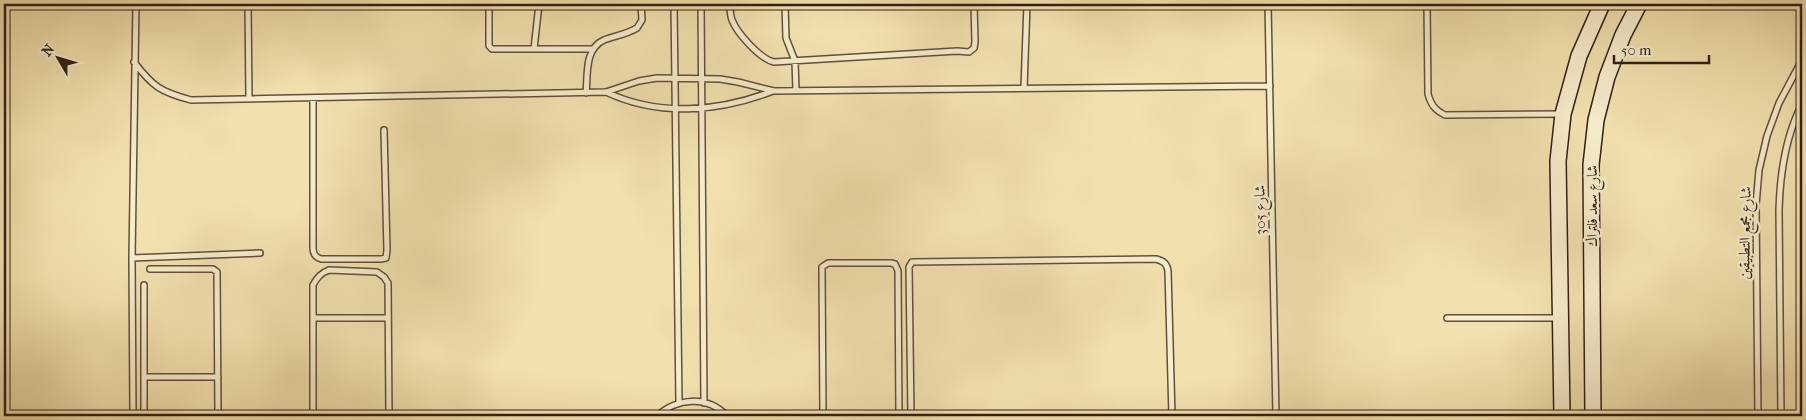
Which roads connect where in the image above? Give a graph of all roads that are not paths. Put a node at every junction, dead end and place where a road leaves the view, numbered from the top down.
1 (136, 4) edge
2 (248, 4) edge
3 (489, 4) edge
4 (538, 4) edge
5 (641, 4) edge
6 (674, 4) edge
7 (701, 4) edge
8 (730, 4) edge
9 (785, 4) edge
10 (974, 4) edge
11 (1027, 4) edge
12 (1268, 4) edge
13 (1426, 4) edge
14 (1602, 4) edge
15 (1639, 4) edge
16 (534, 49) junction
17 (593, 49) junction
18 (794, 60) junction
19 (1802, 60) edge
20 (134, 62) junction
21 (701, 78) junction
22 (675, 79) junction
23 (1270, 86) junction
24 (1024, 88) junction
25 (774, 91) junction
26 (796, 91) junction
27 (606, 92) junction
28 (586, 93) junction
29 (313, 98) junction
30 (249, 99) junction
31 (1802, 104) edge
32 (674, 108) junction
33 (702, 108) junction
34 (1563, 114) junction
35 (384, 130) dead end
36 (260, 253) dead end
37 (132, 258) junction
38 (150, 270) dead end
39 (144, 285) dead end
40 (313, 318) junction
41 (388, 318) junction
42 (1447, 318) dead end
43 (1561, 318) junction
44 (144, 376) junction
45 (218, 377) junction
46 (679, 403) junction
47 (704, 403) junction
48 (133, 416) edge
49 (144, 416) edge
50 (218, 416) edge
51 (313, 416) edge
52 (389, 416) edge
53 (657, 416) edge
54 (727, 416) edge
55 (823, 416) edge
56 (899, 416) edge
57 (911, 416) edge
58 (1172, 416) edge
59 (1276, 416) edge
60 (1562, 416) edge
61 (1593, 416) edge
62 (1758, 416) edge
63 (1781, 416) edge

1 - 20 lane
2 - 30 lane
3 - 16 lane
4 - 16 lane
5 - 17 lane
6 - 22 lane
7 - 21 lane
8 - 18 lane
9 - 18 lane
10 - 18 lane
11 - 24 lane
12 - 23 lane, شارع 305
13 - 34 lane
14 - 34 street
15 - 61 street, شارع سعد فلتراك
16 - 17 lane
17 - 28 lane
18 - 26 lane
19 - 62 lane, شارع مجمع التطبيقين
20 - 30 lane
20 - 37 lane
21 - 22 lane
21 - 25 lane
21 - 33 lane
22 - 27 lane
22 - 32 lane
23 - 24 lane
23 - 59 lane, شارع 305
24 - 26 lane
25 - 26 lane
25 - 33 lane
27 - 28 lane
27 - 32 lane
28 - 29 lane
29 - 30 lane
29 - 35 lane
31 - 63 lane
32 - 33 lane
32 - 46 lane
33 - 47 lane
34 - 43 street
36 - 37 lane
37 - 48 lane
38 - 45 lane
39 - 44 lane
40 - 41 lane
40 - 41 lane
40 - 51 lane
41 - 52 lane
42 - 43 lane
43 - 60 street
44 - 45 lane
44 - 49 lane
45 - 50 lane
46 - 47 lane
46 - 53 lane
47 - 54 lane
55 - 56 lane
57 - 58 lane

